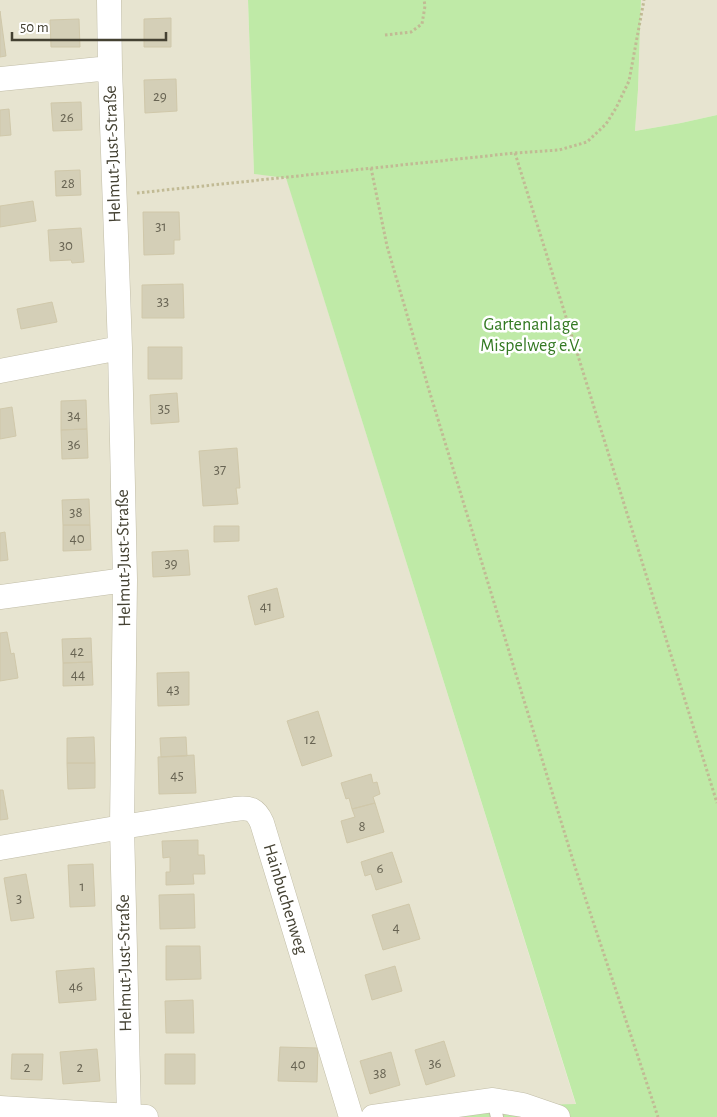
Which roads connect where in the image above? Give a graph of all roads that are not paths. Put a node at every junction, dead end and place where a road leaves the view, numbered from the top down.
1 (109, 0) edge
2 (110, 68) junction
3 (0, 79) edge
4 (120, 348) junction
5 (0, 371) edge
6 (126, 580) junction
7 (0, 597) edge
8 (122, 827) junction
9 (0, 848) edge
10 (0, 1108) edge
11 (495, 1108) edge
12 (128, 1117) edge
13 (146, 1117) edge
14 (351, 1117) edge
15 (373, 1117) edge
16 (558, 1117) edge

1 - 2 street, Helmut-Just-Straße
2 - 3 street
2 - 4 street, Helmut-Just-Straße
4 - 5 street
4 - 6 street, Helmut-Just-Straße
6 - 7 street
6 - 8 street, Helmut-Just-Straße
8 - 9 street, Hainbuchenweg
8 - 12 street, Helmut-Just-Straße
8 - 14 street, Hainbuchenweg
10 - 12 street
11 - 15 street
11 - 16 street
12 - 13 street

